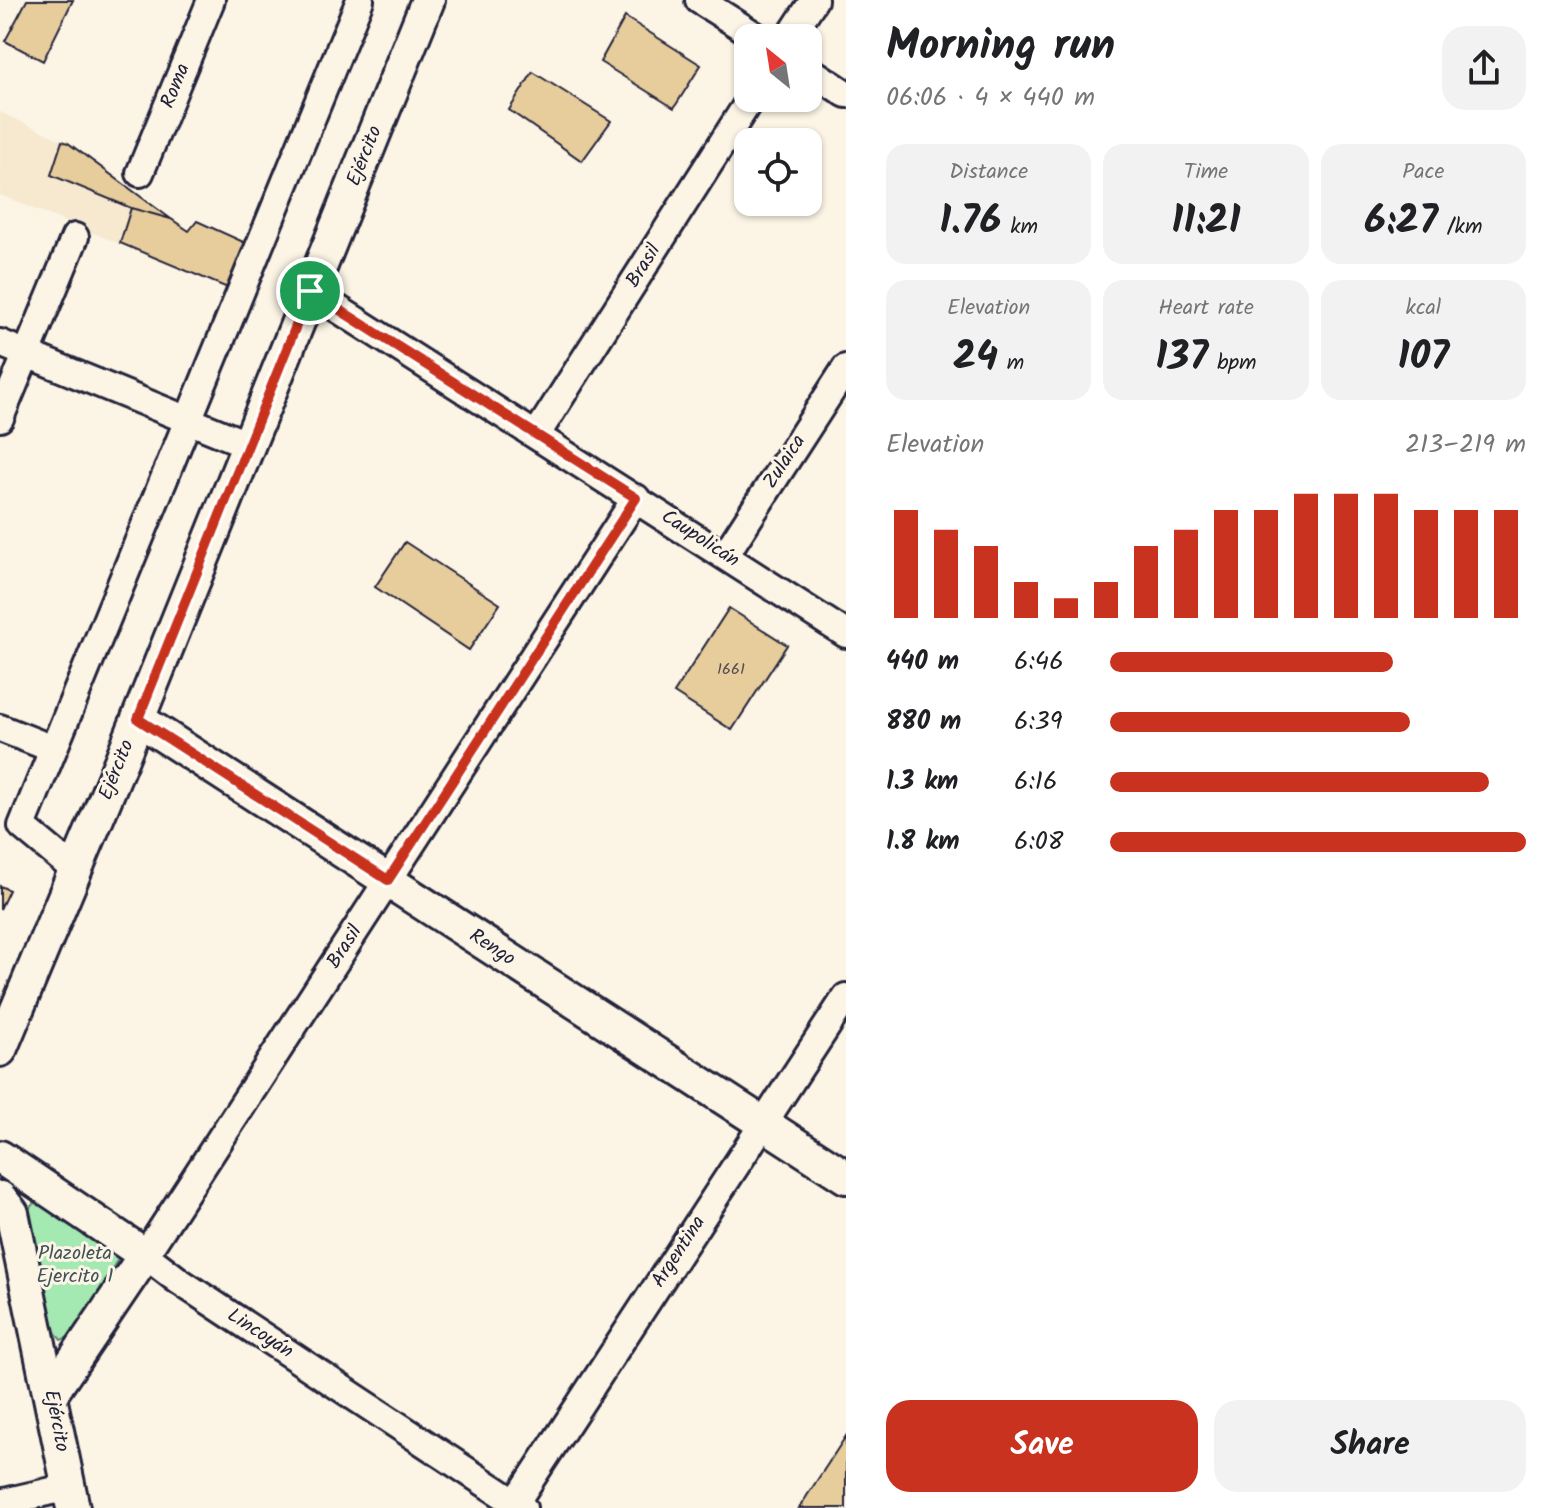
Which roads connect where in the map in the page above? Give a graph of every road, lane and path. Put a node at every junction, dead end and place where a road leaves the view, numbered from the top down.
1 (211, 0) edge
2 (360, 0) edge
3 (428, 0) edge
4 (699, 0) edge
5 (814, 0) edge
6 (737, 24) edge
7 (798, 24) edge
8 (822, 78) edge
9 (846, 94) edge
10 (742, 112) edge
11 (140, 173) dead end
12 (75, 237) dead end
13 (310, 291) junction
14 (0, 343) edge
15 (27, 353) junction
16 (846, 368) edge
17 (0, 418) edge
18 (188, 420) junction
19 (537, 434) junction
20 (249, 445) junction
21 (636, 498) junction
22 (725, 555) junction
23 (846, 634) edge
24 (138, 719) junction
25 (0, 728) edge
26 (53, 749) junction
27 (76, 871) junction
28 (388, 880) junction
29 (846, 997) edge
30 (10, 1000) edge
31 (0, 1050) edge
32 (763, 1124) junction
33 (0, 1157) edge
34 (846, 1177) edge
35 (0, 1198) edge
36 (145, 1255) junction
37 (51, 1394) junction
38 (71, 1497) edge
39 (0, 1503) edge
40 (517, 1506) edge

1 - 11 street, Roma
2 - 18 street
3 - 13 main road, Ejército
4 - 6 street
5 - 7 street
8 - 9 street
10 - 19 street, Brasil
12 - 15 street
13 - 19 street, Caupolicán
13 - 20 main road, Ejército
14 - 15 street
15 - 17 street
15 - 18 street
16 - 22 street, Zulaica
18 - 20 street
18 - 26 street
19 - 21 street, Caupolicán
20 - 24 main road, Ejército
21 - 22 street, Caupolicán
21 - 28 street, Brasil
22 - 23 street, Caupolicán
24 - 27 main road, Ejército
24 - 28 main road, Rengo
25 - 26 street
26 - 27 street
27 - 30 main road, Ejército
28 - 32 main road, Rengo
28 - 36 street, Brasil
29 - 32 street, Argentina
30 - 31 main road, Ejército
32 - 34 main road, Rengo
32 - 40 street, Argentina
33 - 36 main road, Lincoyán
35 - 37 main road, Ejército
36 - 37 main road, Brasil
36 - 40 street, Lincoyán
37 - 38 main road, Ejército
38 - 39 street

